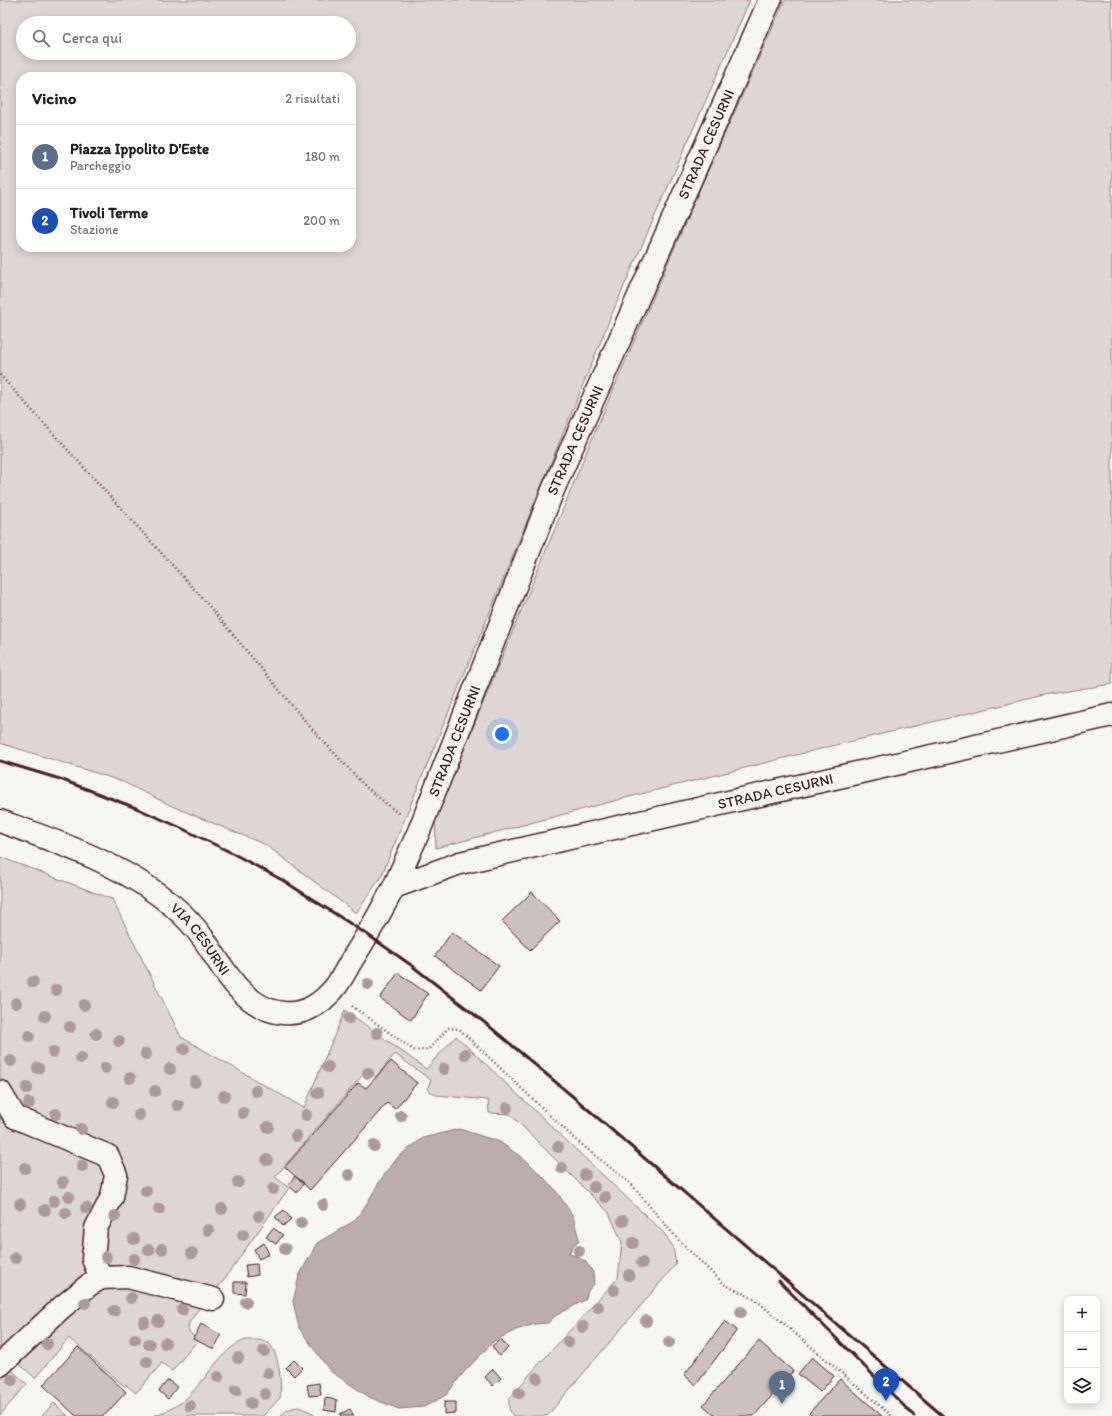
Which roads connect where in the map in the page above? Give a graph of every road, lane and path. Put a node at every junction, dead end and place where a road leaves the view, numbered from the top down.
1 (770, 0) edge
2 (0, 376) edge
3 (1112, 715) edge
4 (0, 821) edge
5 (419, 831) junction
6 (394, 887) junction
7 (368, 935) joint
8 (331, 992) junction
9 (0, 1092) edge
10 (101, 1278) junction
11 (213, 1300) dead end
12 (0, 1365) edge
13 (892, 1416) edge

1 - 5 street, STRADA CESURNI
2 - 5 path
3 - 6 street, STRADA CESURNI
4 - 8 street, VIA CESURNI
5 - 6 street, STRADA CESURNI
6 - 7 street, STRADA CESURNI
7 - 8 street, VIA CESURNI
8 - 13 path
9 - 10 street
10 - 11 street
10 - 12 street

